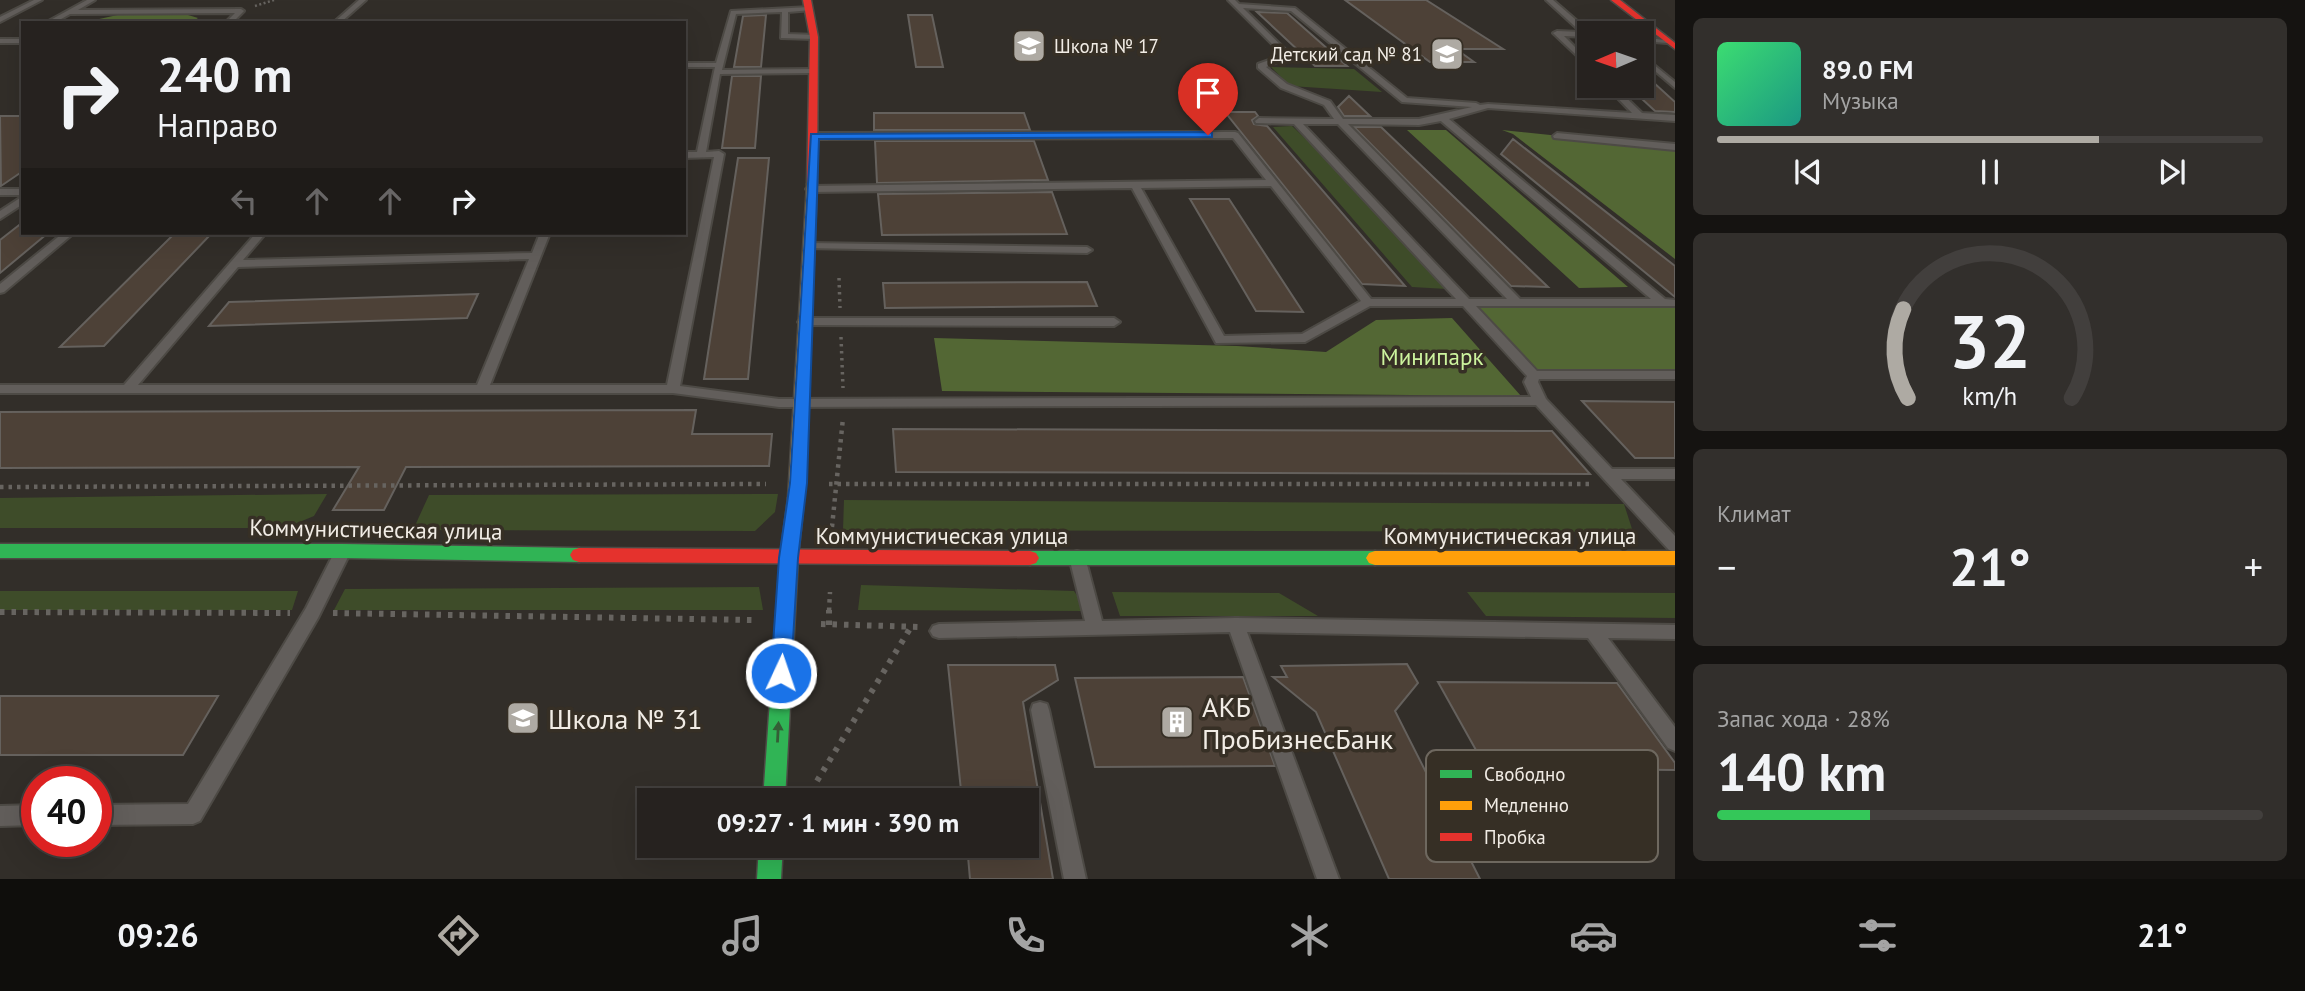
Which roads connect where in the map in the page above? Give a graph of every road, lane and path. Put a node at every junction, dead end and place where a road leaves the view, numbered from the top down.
1 (39, 0) edge
2 (92, 0) edge
3 (363, 0) edge
4 (1549, 0) edge
5 (1615, 0) edge
6 (1234, 3) edge
7 (808, 4) edge
8 (785, 9) junction
9 (69, 12) junction
10 (0, 20) edge
11 (52, 21) edge
12 (230, 21) edge
13 (338, 21) edge
14 (1577, 24) edge
15 (1577, 34) edge
16 (814, 37) junction
17 (20, 39) edge
18 (0, 41) edge
19 (1671, 44) edge
20 (1577, 53) edge
21 (686, 65) edge
22 (1654, 68) edge
23 (718, 69) junction
24 (813, 71) junction
25 (1675, 86) edge
26 (1621, 98) edge
27 (1488, 106) junction
28 (1639, 115) junction
29 (1675, 118) edge
30 (1445, 120) junction
31 (1259, 121) dead end
32 (1296, 121) junction
33 (1340, 121) junction
34 (814, 136) junction
35 (1557, 136) dead end
36 (1675, 147) edge
37 (701, 154) junction
38 (686, 155) edge
39 (1274, 183) junction
40 (1135, 185) junction
41 (811, 189) junction
42 (0, 192) edge
43 (21, 192) edge
44 (21, 200) edge
45 (0, 216) edge
46 (67, 235) edge
47 (259, 235) edge
48 (544, 235) edge
49 (808, 246) junction
50 (1087, 250) dead end
51 (535, 256) junction
52 (234, 264) junction
53 (0, 290) edge
54 (1368, 302) junction
55 (1466, 302) junction
56 (1517, 303) junction
57 (1662, 303) junction
58 (1675, 303) edge
59 (804, 322) junction
60 (1114, 322) dead end
61 (1534, 375) junction
62 (1675, 375) edge
63 (0, 389) edge
64 (673, 389) junction
65 (127, 390) junction
66 (481, 390) junction
67 (1540, 401) junction
68 (802, 403) junction
69 (1675, 474) edge
70 (1615, 479) junction
71 (774, 484) dead end
72 (824, 484) dead end
73 (0, 487) edge
74 (1675, 546) edge
75 (0, 551) edge
76 (343, 551) junction
77 (1077, 557) junction
78 (789, 558) junction
79 (1675, 558) edge
80 (830, 592) dead end
81 (0, 612) edge
82 (312, 613) junction
83 (755, 620) dead end
84 (815, 624) dead end
85 (829, 625) junction
86 (1236, 625) junction
87 (911, 627) junction
88 (1096, 629) junction
89 (1592, 630) junction
90 (939, 631) joint
91 (1675, 632) edge
92 (1040, 710) dead end
93 (1675, 742) edge
94 (775, 788) edge
95 (812, 788) edge
96 (112, 815) edge
97 (0, 816) edge
98 (21, 816) edge
99 (770, 858) edge
100 (769, 879) edge
101 (1075, 879) edge
102 (1328, 879) edge

1 - 10 lane
2 - 9 lane
3 - 13 lane
4 - 14 lane
5 - 19 street
6 - 27 lane
6 - 33 lane
7 - 8 lane
7 - 16 street
8 - 16 lane
8 - 23 lane
9 - 11 lane
9 - 12 lane
15 - 20 lane
16 - 24 street
17 - 18 lane
21 - 23 lane
22 - 25 lane
23 - 24 lane
23 - 37 lane
24 - 34 street
26 - 28 lane
27 - 28 lane
27 - 30 lane
28 - 29 lane
30 - 33 lane
30 - 57 lane
31 - 32 lane
32 - 33 lane
32 - 55 lane
33 - 56 lane
34 - 39 lane
34 - 41 street
35 - 36 lane
37 - 38 lane
37 - 64 lane
39 - 40 lane
39 - 54 lane
40 - 41 lane
40 - 54 lane
41 - 49 street
42 - 43 lane
44 - 45 lane
46 - 53 lane
47 - 52 lane
48 - 51 lane
49 - 50 lane
49 - 59 street
51 - 52 lane
51 - 66 lane
52 - 65 lane
54 - 55 lane
55 - 56 lane
55 - 61 lane
56 - 57 lane
57 - 58 lane
59 - 60 lane
59 - 68 street
61 - 62 lane
61 - 67 lane
63 - 65 lane
64 - 66 lane
64 - 68 lane
65 - 66 lane
67 - 68 lane
67 - 70 lane
68 - 78 street
69 - 70 lane
70 - 72 path
70 - 74 lane
71 - 73 path
75 - 76 street, Коммунистическая улица
76 - 78 street, Коммунистическая улица
76 - 82 lane
77 - 78 street, Коммунистическая улица
77 - 79 street, Коммунистическая улица
77 - 88 lane
94 -> 78 street
80 - 85 path
81 - 82 path
82 - 83 path
82 - 96 lane
84 - 85 path
85 - 87 path
86 - 88 lane
86 - 89 lane
86 - 102 lane
87 - 90 path
87 - 95 path
88 - 90 lane
89 - 91 lane
89 - 93 lane
92 - 101 lane
97 - 98 lane
99 - 100 street

